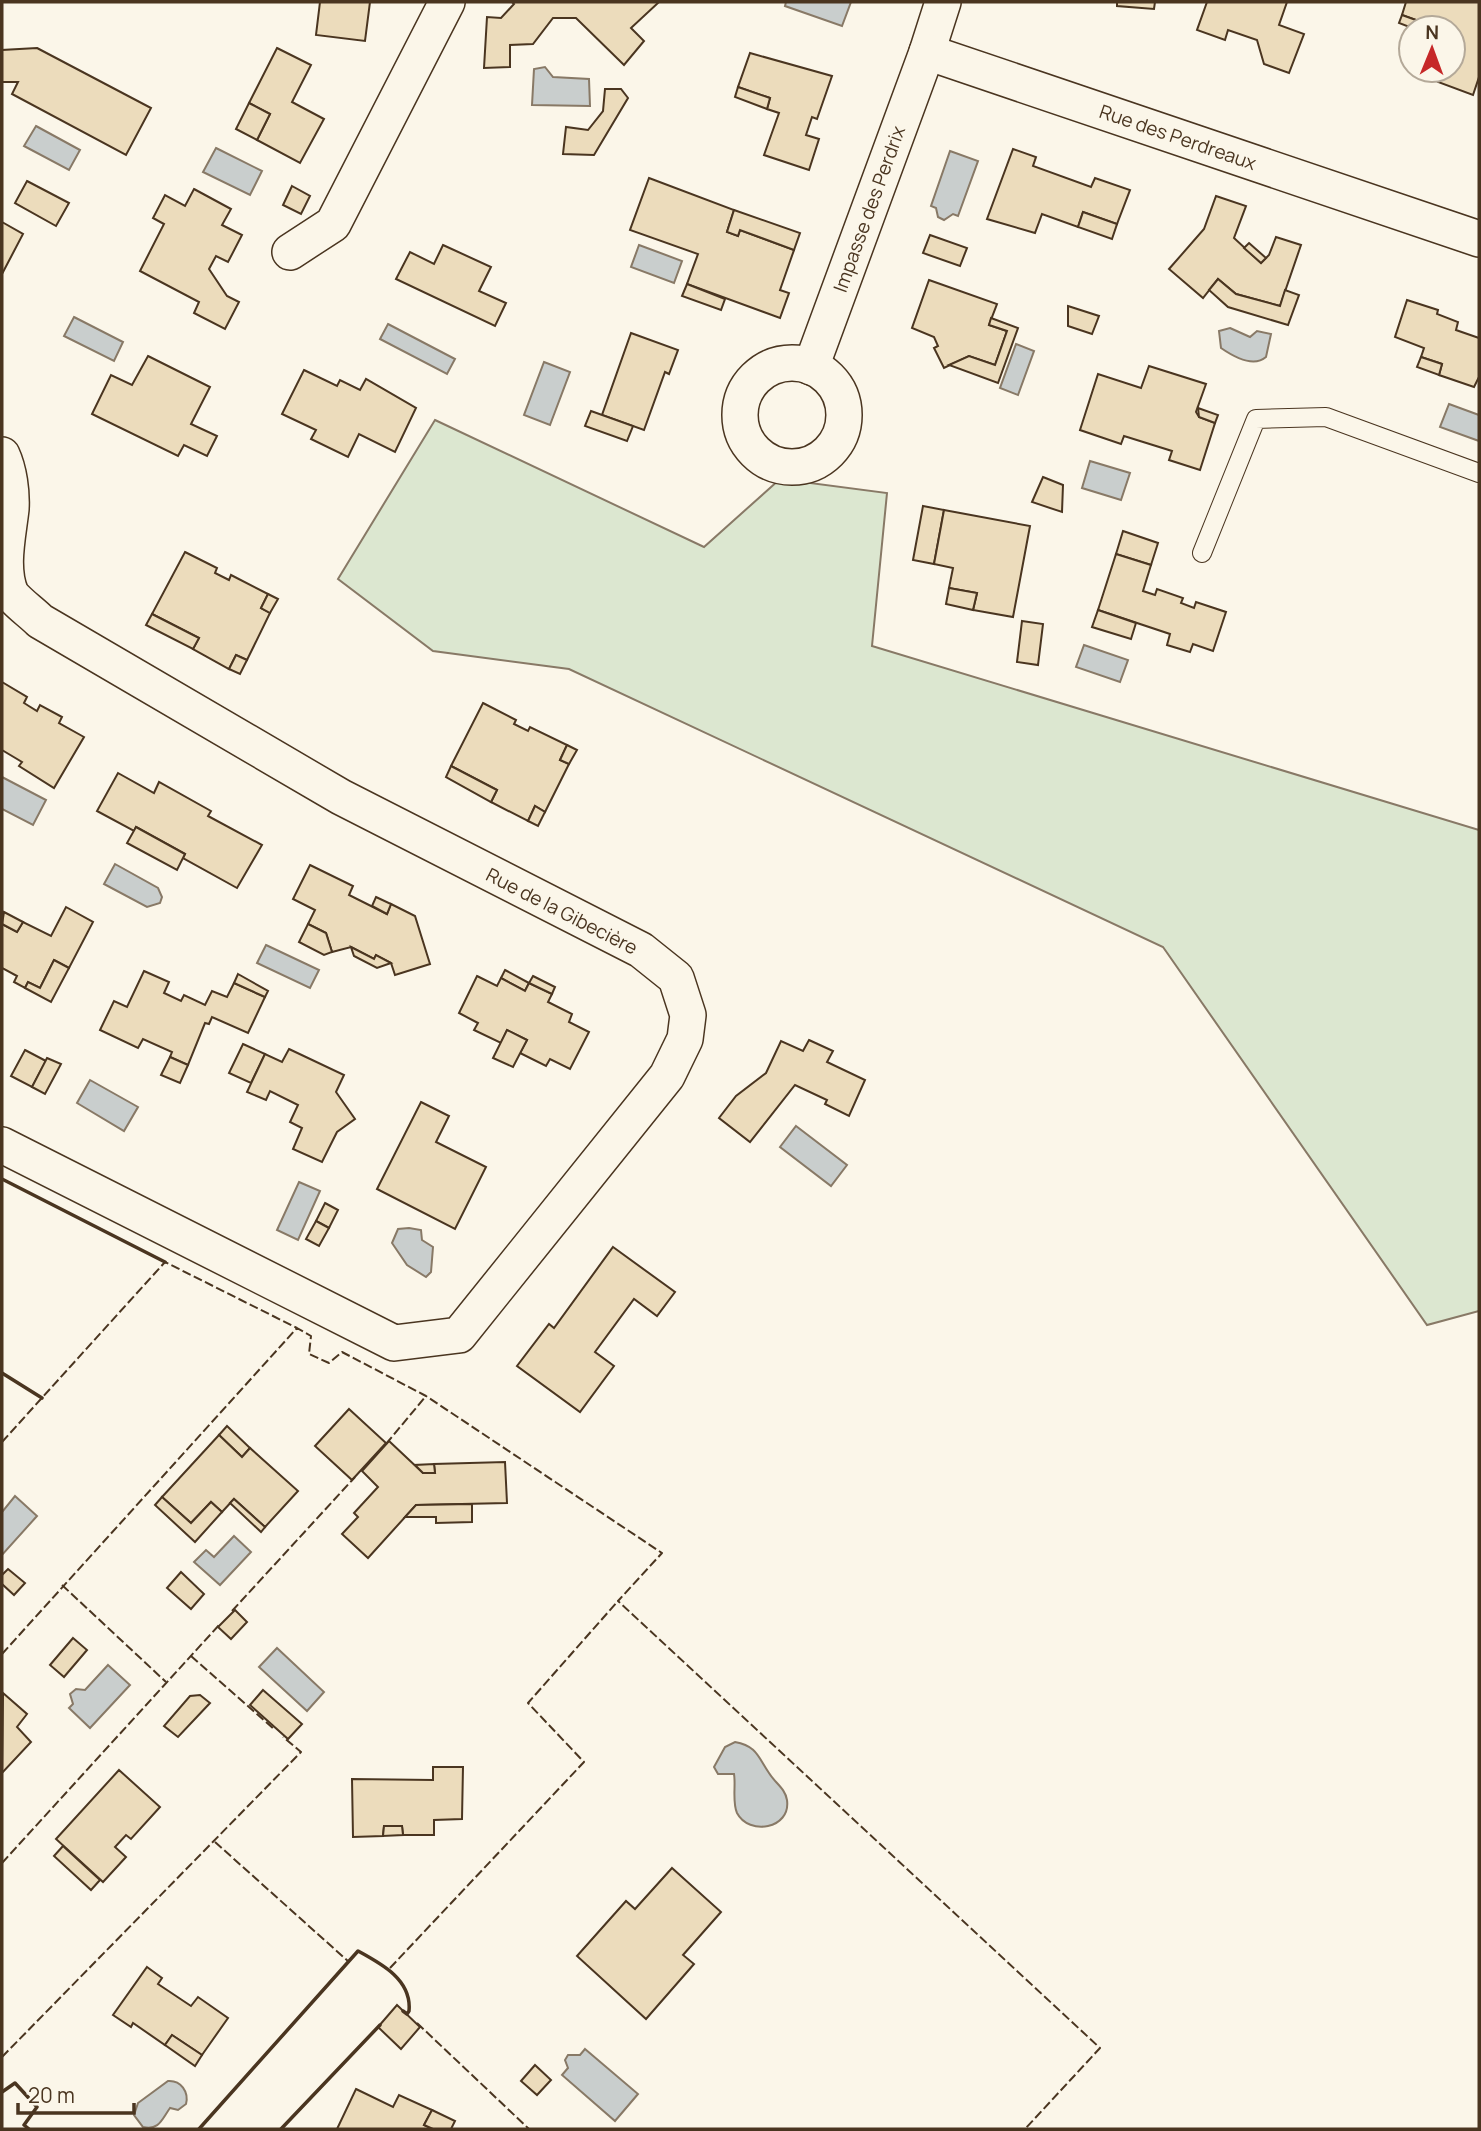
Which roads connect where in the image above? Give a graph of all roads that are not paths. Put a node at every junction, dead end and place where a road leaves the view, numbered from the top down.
1 (446, 2) edge
2 (943, 2) edge
3 (927, 51) junction
4 (1479, 239) edge
5 (290, 252) dead end
6 (811, 367) dead end
7 (2, 454) edge
8 (1479, 473) edge
9 (1202, 553) dead end
10 (2, 1145) edge

1 - 5 street
2 - 3 street
3 - 4 street, Rue des Perdreaux
3 - 6 street, Impasse des Perdrix
7 - 10 street, Rue de la Gibecière
8 - 9 lane

